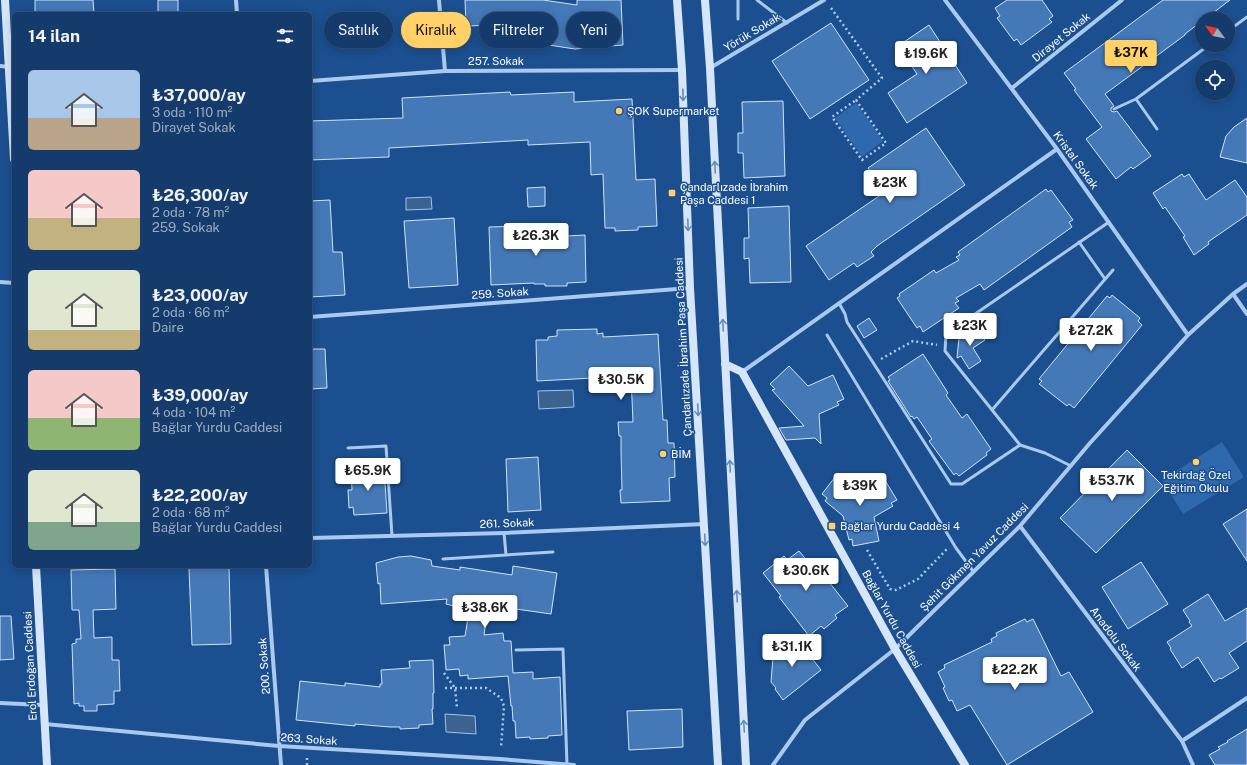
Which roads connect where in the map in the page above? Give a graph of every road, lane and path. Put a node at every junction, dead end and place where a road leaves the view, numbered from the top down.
1 (5, 0) edge
2 (236, 0) edge
3 (439, 0) edge
4 (677, 0) edge
5 (705, 0) edge
6 (738, 0) edge
7 (757, 0) edge
8 (824, 0) edge
9 (945, 0) edge
10 (1122, 0) edge
11 (830, 6) dead end
12 (237, 12) edge
13 (1247, 17) edge
14 (738, 18) dead end
15 (787, 22) junction
16 (1235, 26) edge
17 (1200, 52) edge
18 (0, 66) edge
19 (9, 67) junction
20 (710, 68) junction
21 (682, 70) junction
22 (445, 71) junction
23 (312, 81) edge
24 (1012, 88) junction
25 (1136, 99) junction
26 (856, 100) junction
27 (1114, 109) dead end
28 (12, 122) edge
29 (1157, 129) dead end
30 (1057, 149) junction
31 (1109, 222) junction
32 (1079, 242) junction
33 (1113, 270) dead end
34 (1105, 279) junction
35 (0, 282) edge
36 (12, 283) edge
37 (1247, 284) edge
38 (690, 288) junction
39 (1233, 294) junction
40 (839, 303) junction
41 (1247, 314) edge
42 (312, 317) edge
43 (827, 335) dead end
44 (1188, 335) junction
45 (945, 347) junction
46 (725, 364) junction
47 (874, 364) junction
48 (742, 372) junction
49 (992, 410) junction
50 (1020, 445) junction
51 (348, 448) dead end
52 (1071, 466) junction
53 (705, 524) junction
54 (1020, 526) junction
55 (504, 533) junction
56 (392, 536) junction
57 (312, 538) edge
58 (952, 543) junction
59 (867, 550) dead end
60 (553, 552) dead end
61 (506, 555) junction
62 (443, 560) dead end
63 (36, 568) edge
64 (266, 568) edge
65 (973, 571) junction
66 (895, 649) junction
67 (516, 650) dead end
68 (444, 673) dead end
69 (445, 688) dead end
70 (455, 688) junction
71 (1247, 698) edge
72 (0, 703) edge
73 (43, 705) junction
74 (457, 708) dead end
75 (44, 724) junction
76 (1182, 740) junction
77 (279, 746) junction
78 (500, 759) junction
79 (47, 765) edge
80 (281, 765) edge
81 (567, 765) edge
82 (574, 765) edge
83 (718, 765) edge
84 (746, 765) edge
85 (773, 765) edge
86 (965, 765) edge
87 (1194, 765) edge

1 - 19 main road
2 - 12 street
3 - 22 street
4 - 21 main road, Çandarlızade İbrahim Paşa Caddesi
5 - 20 main road
6 - 14 lane
7 - 15 lane
8 - 15 street, Yörük Sokak
9 - 24 street, Kristal Sokak
10 - 24 street, Dirayet Sokak
11 - 26 path
13 - 16 lane
15 - 20 street, Yörük Sokak
17 - 25 lane
18 - 19 street
19 - 28 main road
46 -> 20 main road
21 - 22 street, 257. Sokak
21 -> 38 main road, Çandarlızade İbrahim Paşa Caddesi
22 - 23 street, 257. Sokak
24 - 30 street, Kristal Sokak
25 - 27 lane
25 - 29 lane
26 - 26 path
30 - 31 street, Kristal Sokak
30 - 40 street
31 - 32 lane
31 - 44 street, Kristal Sokak
32 - 34 lane
32 - 45 lane
33 - 34 lane
34 - 49 lane
35 - 36 street
37 - 39 street, Şehit Gökmen Yavuz Caddesi
38 - 42 street, 259. Sokak
38 -> 53 main road, Çandarlızade İbrahim Paşa Caddesi
39 - 41 street
39 - 44 street, Şehit Gökmen Yavuz Caddesi
40 - 47 lane
40 - 48 street
43 - 58 lane
44 - 52 street, Şehit Gökmen Yavuz Caddesi
45 - 47 path
45 - 49 lane
46 - 48 main road
84 -> 46 main road
47 - 50 lane
48 - 66 main road, Bağlar Yurdu Caddesi
49 - 50 lane
50 - 52 lane
51 - 56 lane
52 - 54 street, Şehit Gökmen Yavuz Caddesi
53 - 55 street, 261. Sokak
53 -> 83 main road, Çandarlızade İbrahim Paşa Caddesi
54 - 65 street, Şehit Gökmen Yavuz Caddesi
54 - 76 street, Anadolu Sokak
55 - 56 street, 261. Sokak
55 - 61 lane
56 - 57 street, 261. Sokak
58 - 59 path
58 - 65 lane
60 - 61 lane
61 - 62 lane
63 - 73 main road, Erol Erdoğan Caddesi
64 - 77 street, 200. Sokak
65 - 66 street, Şehit Gökmen Yavuz Caddesi
66 - 85 street, Şehit Gökmen Yavuz Caddesi
66 - 86 main road, Bağlar Yurdu Caddesi
67 - 81 lane
68 - 70 path
69 - 70 path
70 - 74 path
70 - 78 path
71 - 76 street
72 - 73 street
73 - 75 main road, Erol Erdoğan Caddesi
75 - 77 street, 263. Sokak
75 - 79 main road, Erol Erdoğan Caddesi
76 - 87 street, Anadolu Sokak
77 - 78 street, 263. Sokak
77 - 80 street, 200. Sokak
78 - 81 street, 263. Sokak
81 - 82 street, 263. Sokak

